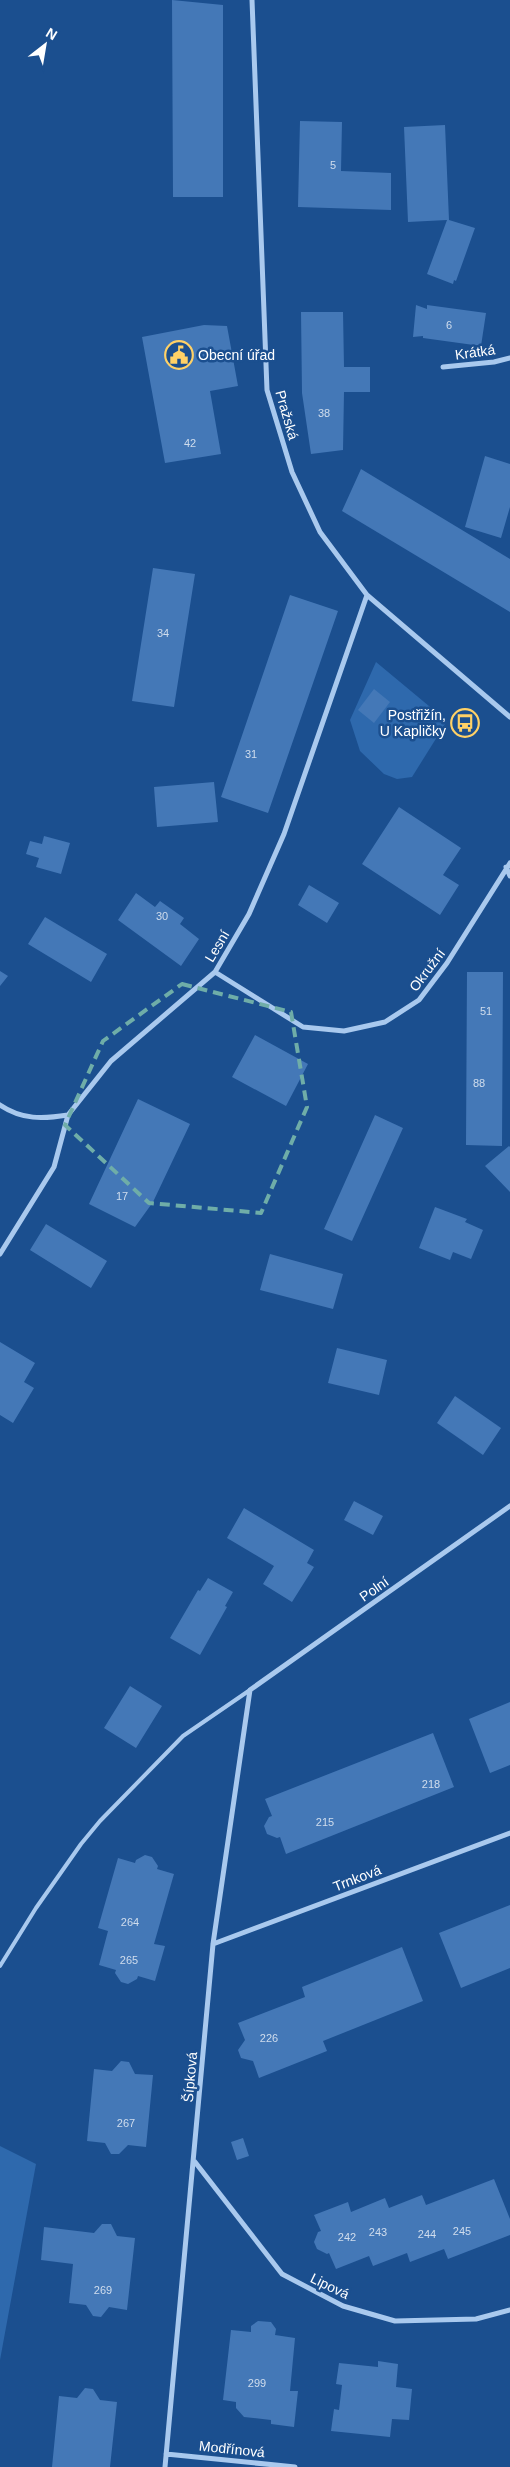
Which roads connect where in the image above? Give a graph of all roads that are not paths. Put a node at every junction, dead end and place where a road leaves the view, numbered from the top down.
1 (252, 0) edge
2 (510, 358) edge
3 (443, 367) dead end
4 (367, 595) junction
5 (510, 717) edge
6 (508, 865) edge
7 (510, 876) edge
8 (215, 972) junction
9 (0, 1105) edge
10 (68, 1114) junction
11 (0, 1254) edge
12 (510, 1506) edge
13 (250, 1690) junction
14 (510, 1833) edge
15 (213, 1944) junction
16 (0, 1966) edge
17 (194, 2162) junction
18 (510, 2310) edge
19 (166, 2454) junction
20 (165, 2467) edge
21 (295, 2467) edge

1 - 4 street, Pražská
2 - 3 street, Krátká
4 - 5 street, Pražská
4 - 8 street, Lesní
6 - 7 street
6 - 8 street, Okružní
8 - 10 street, Lesní
9 - 10 street
10 - 11 street, Lesní
12 - 13 street, Polní
13 - 15 street, Šípková
13 - 16 lane
14 - 15 street, Trnková
15 - 17 street, Šípková
17 - 18 street, Lipová
17 - 19 street, Šípková
19 - 20 street, Šípková
19 - 21 street, Modřínová

